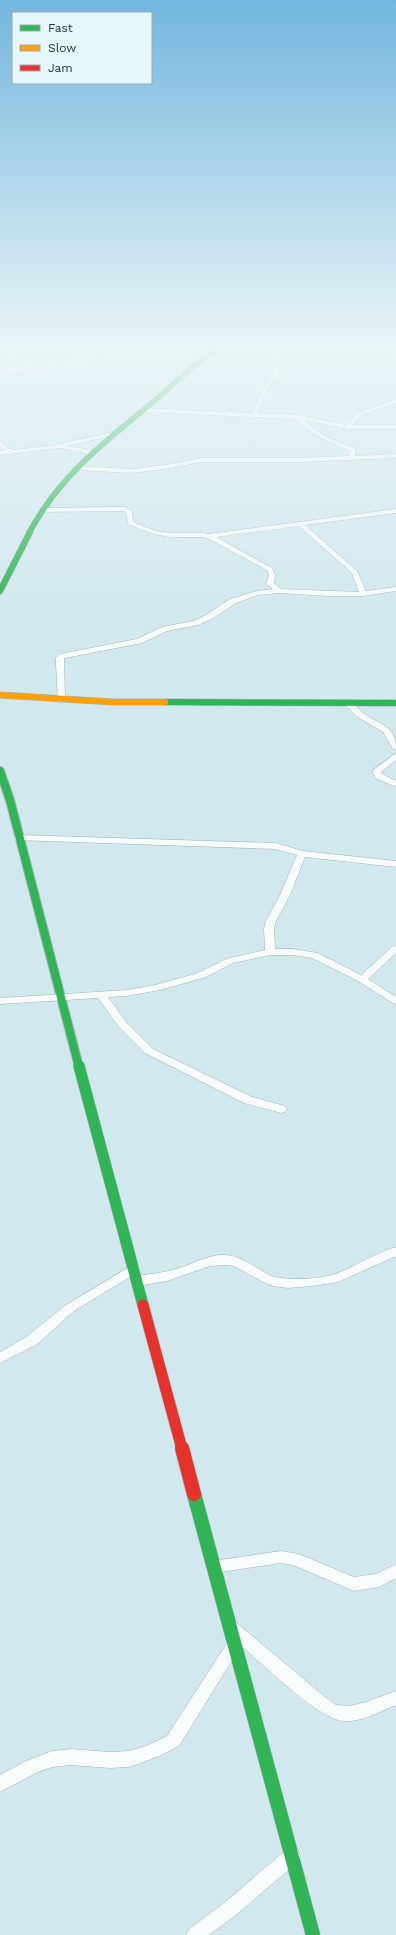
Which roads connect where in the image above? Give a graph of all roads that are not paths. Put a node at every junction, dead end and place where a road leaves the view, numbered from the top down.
1 (94, 438) edge
2 (111, 438) edge
3 (326, 438) edge
4 (0, 442) edge
5 (55, 447) junction
6 (351, 448) junction
7 (15, 452) junction
8 (0, 453) edge
9 (91, 455) junction
10 (394, 456) edge
11 (350, 458) junction
12 (76, 468) junction
13 (42, 510) junction
14 (396, 511) edge
15 (300, 524) junction
16 (209, 536) junction
17 (396, 589) edge
18 (0, 591) edge
19 (279, 591) junction
20 (363, 594) junction
21 (0, 695) edge
22 (61, 700) junction
23 (350, 703) junction
24 (396, 703) edge
25 (396, 747) edge
26 (396, 756) edge
27 (0, 771) edge
28 (396, 784) edge
29 (19, 838) junction
30 (302, 854) junction
31 (396, 864) edge
32 (396, 948) edge
33 (270, 952) junction
34 (362, 979) junction
35 (385, 994) junction
36 (101, 995) junction
37 (61, 997) junction
38 (396, 997) edge
39 (0, 1001) edge
40 (396, 1002) edge
41 (281, 1109) dead end
42 (396, 1251) edge
43 (134, 1269) junction
44 (137, 1281) junction
45 (0, 1358) edge
46 (214, 1567) junction
47 (396, 1570) edge
48 (230, 1627) junction
49 (235, 1644) junction
50 (396, 1698) edge
51 (0, 1784) edge
52 (292, 1856) junction
53 (195, 1935) edge
54 (313, 1935) edge

1 - 5 street
2 - 9 street
3 - 6 street
4 - 7 street
5 - 7 street
5 - 9 street
6 - 10 street
6 - 11 street
7 - 8 street
9 - 12 street
10 - 11 street
11 - 12 street
12 - 13 street
13 - 16 street
13 - 18 street
14 - 15 street
15 - 16 street
15 - 20 street
16 - 19 street
17 - 20 street
19 - 20 street
19 - 22 street
21 - 22 street
22 - 23 street
23 - 24 street
23 - 25 street
26 - 28 street
27 - 29 street
29 - 30 street
29 - 37 street
30 - 31 street
30 - 33 street
32 - 34 street
33 - 34 street
33 - 36 street
34 - 35 street
35 - 38 street
35 - 40 street
36 - 37 street
36 - 41 street
37 - 39 street
37 - 43 street
42 - 44 street
43 - 44 street
43 - 45 street
44 - 46 street
46 - 47 street
46 - 48 street
48 - 49 street
48 - 50 street
49 - 51 street
49 - 52 street
52 - 53 street
52 - 54 street

